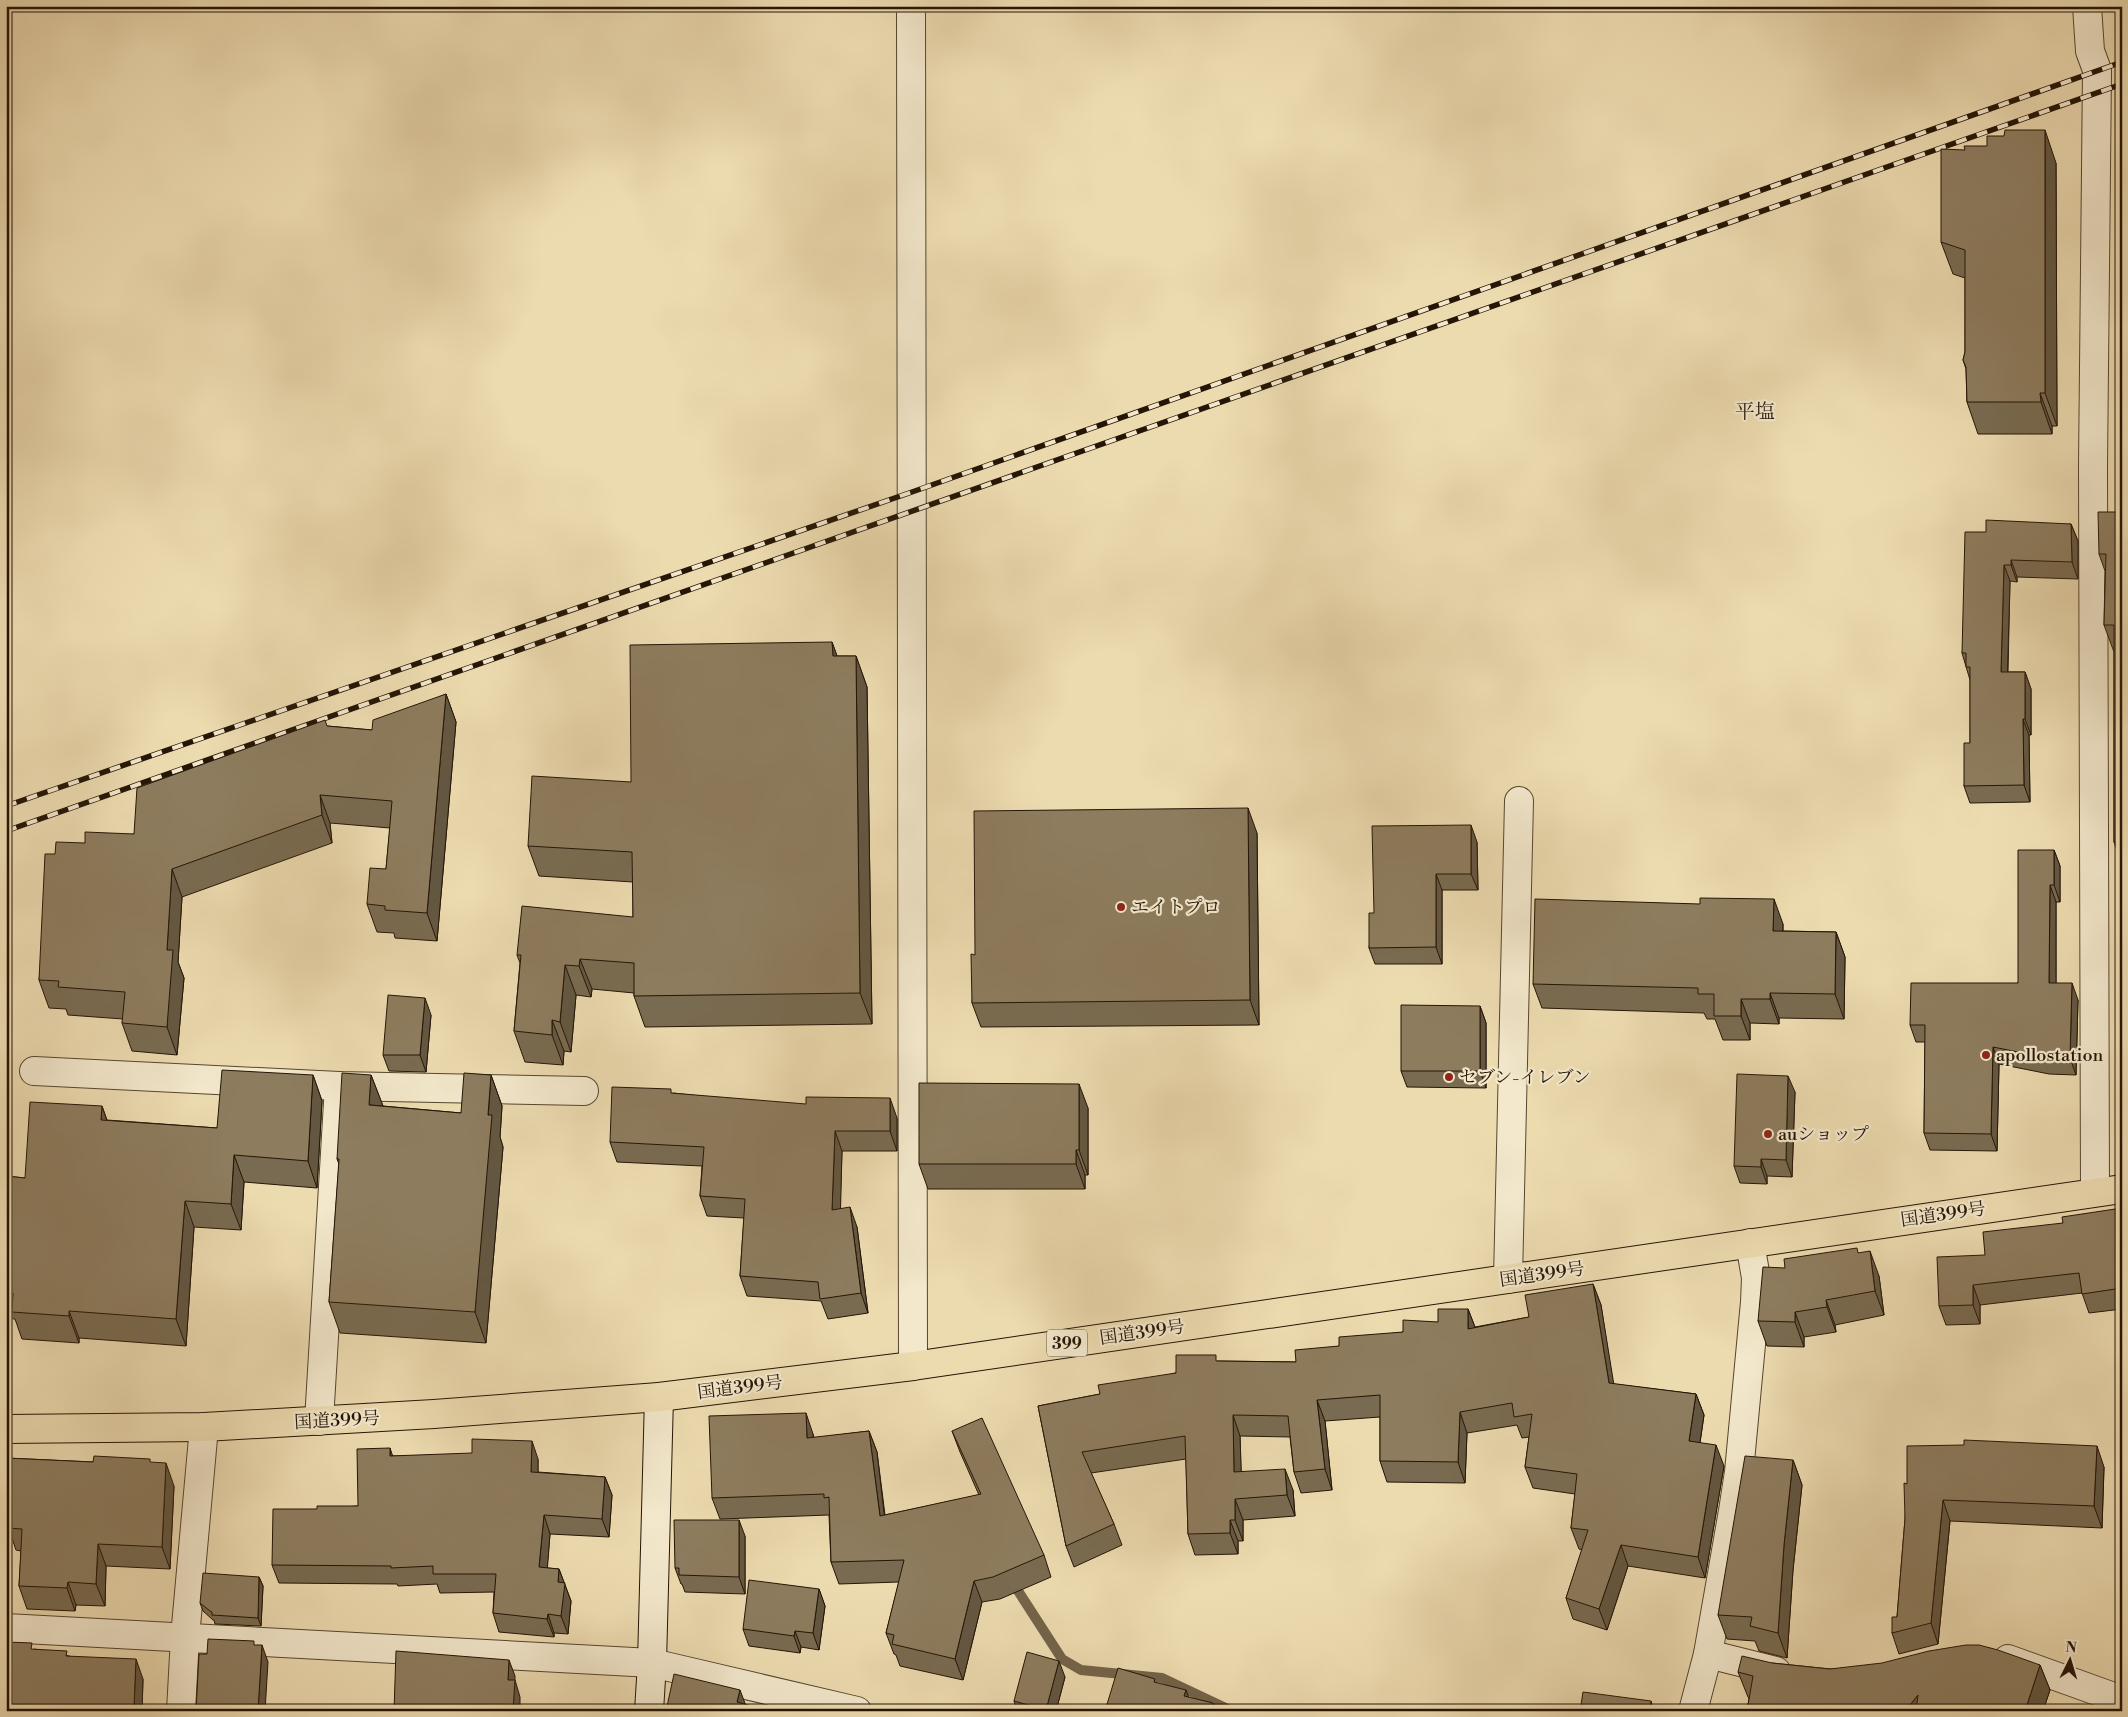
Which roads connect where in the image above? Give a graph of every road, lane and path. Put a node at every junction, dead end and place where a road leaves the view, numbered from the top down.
1 (911, 6) edge
2 (2087, 6) edge
3 (2094, 527) junction
4 (2122, 527) edge
5 (1519, 801) dead end
6 (34, 1071) dead end
7 (339, 1086) junction
8 (584, 1091) dead end
9 (2122, 1189) edge
10 (2095, 1192) junction
11 (1750, 1243) junction
12 (1508, 1279) junction
13 (913, 1366) junction
14 (658, 1397) junction
15 (319, 1421) junction
16 (204, 1427) junction
17 (6, 1429) edge
18 (6, 1628) edge
19 (185, 1637) junction
20 (1708, 1654) junction
21 (1982, 1655) edge
22 (652, 1663) junction
23 (1801, 1675) edge
24 (2122, 1700) edge
25 (181, 1711) edge
26 (649, 1711) edge
27 (856, 1711) edge
28 (1693, 1711) edge

1 - 13 street
2 - 3 street
3 - 4 street
3 - 10 street
5 - 12 street
6 - 7 street
7 - 8 street
7 - 15 street
9 - 10 highway, 国道399号 / 399
10 - 11 highway, 国道399号 / 399
11 - 12 highway, 国道399号 / 399
11 - 20 street
12 - 13 highway, 国道399号 / 399
13 - 14 highway, 国道399号 / 399
14 - 15 highway, 国道399号 / 399
14 - 22 street
15 - 16 highway, 国道399号 / 399
16 - 17 highway, 国道399号 / 399
16 - 19 street
18 - 19 street
19 - 22 street
19 - 25 street
20 - 23 street
20 - 28 street
21 - 24 street
22 - 26 street
22 - 27 street

